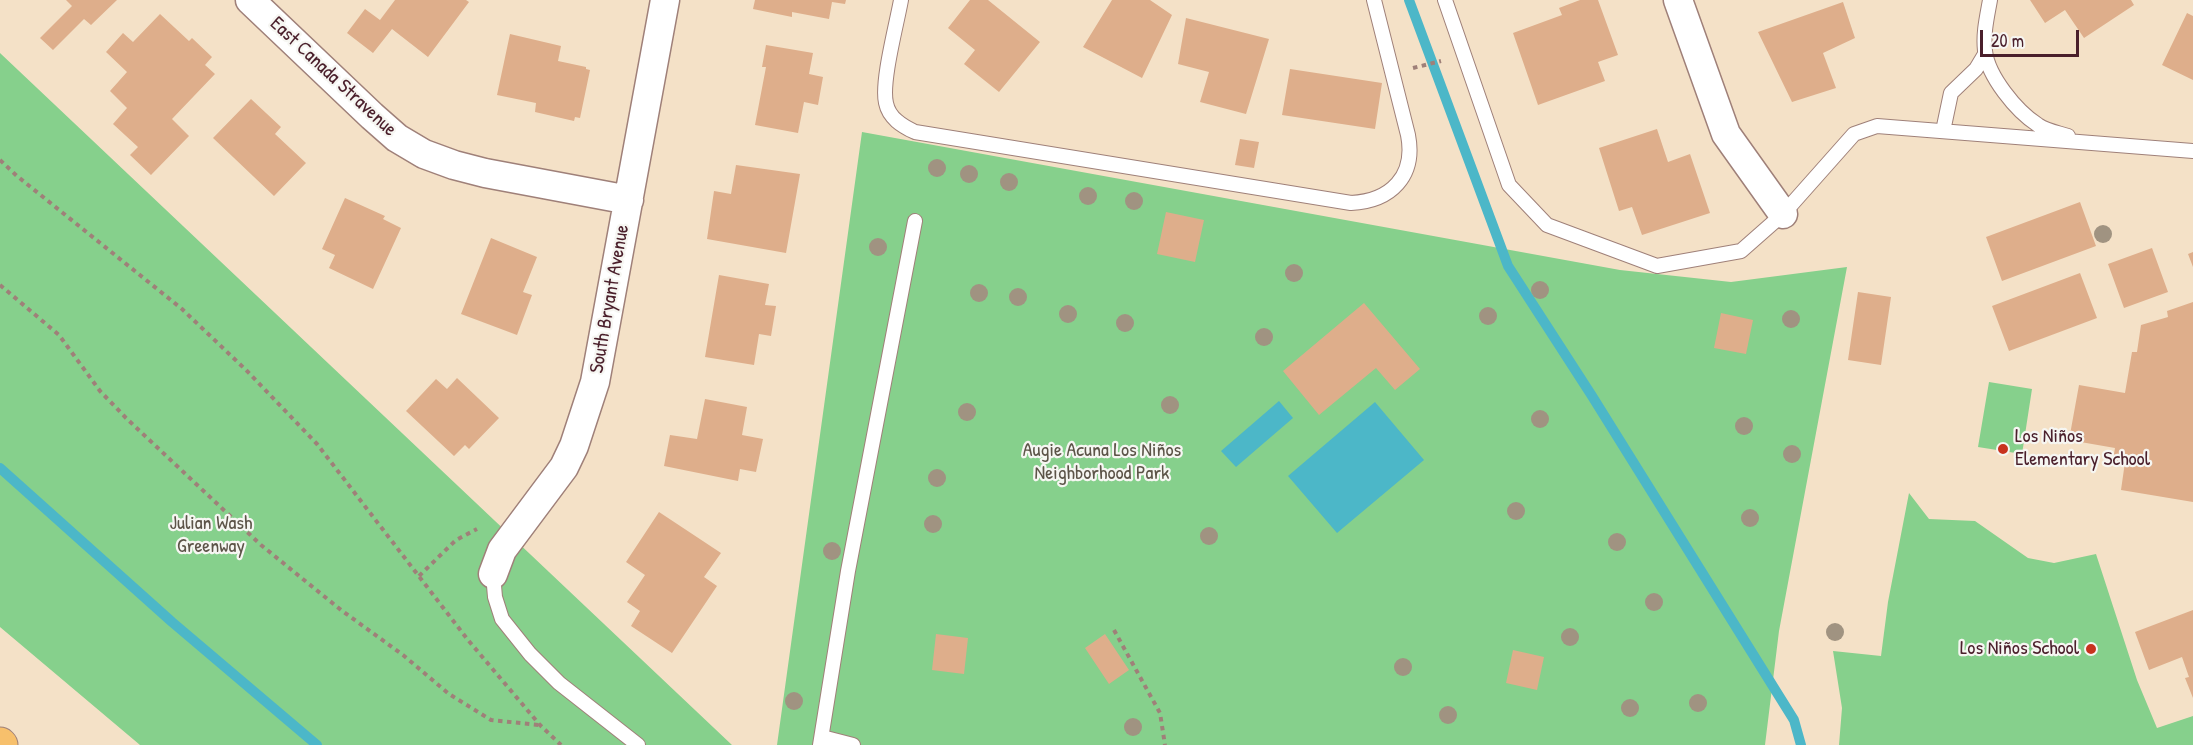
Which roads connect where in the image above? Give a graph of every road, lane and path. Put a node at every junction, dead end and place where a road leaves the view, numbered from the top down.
1 (250, 0) edge
2 (664, 0) edge
3 (901, 0) edge
4 (1374, 0) edge
5 (1445, 0) edge
6 (1678, 0) edge
7 (1990, 0) edge
8 (1985, 54) junction
9 (1442, 61) dead end
10 (1409, 69) dead end
11 (1943, 132) junction
12 (2087, 142) junction
13 (2193, 151) edge
14 (0, 160) edge
15 (629, 200) junction
16 (1783, 214) junction
17 (915, 221) dead end
18 (0, 285) edge
19 (525, 517) junction
20 (493, 574) joint
21 (419, 576) junction
22 (1114, 630) dead end
23 (540, 725) junction
24 (821, 741) edge
25 (561, 745) edge
26 (638, 745) edge
27 (853, 745) edge
28 (1165, 745) edge

1 - 15 street, East Canada Stravenue
2 - 15 street, South Bryant Avenue
3 - 4 lane
5 - 16 lane
6 - 16 street
7 - 8 lane
8 - 11 lane
8 - 12 lane
9 - 10 path
11 - 12 lane
11 - 16 lane
12 - 13 lane
14 - 21 path
15 - 19 street, South Bryant Avenue
17 - 24 lane
18 - 23 path
19 - 20 street, South Bryant Avenue
19 - 21 path
20 - 26 lane
21 - 23 path
22 - 28 path
23 - 25 path
24 - 27 lane

